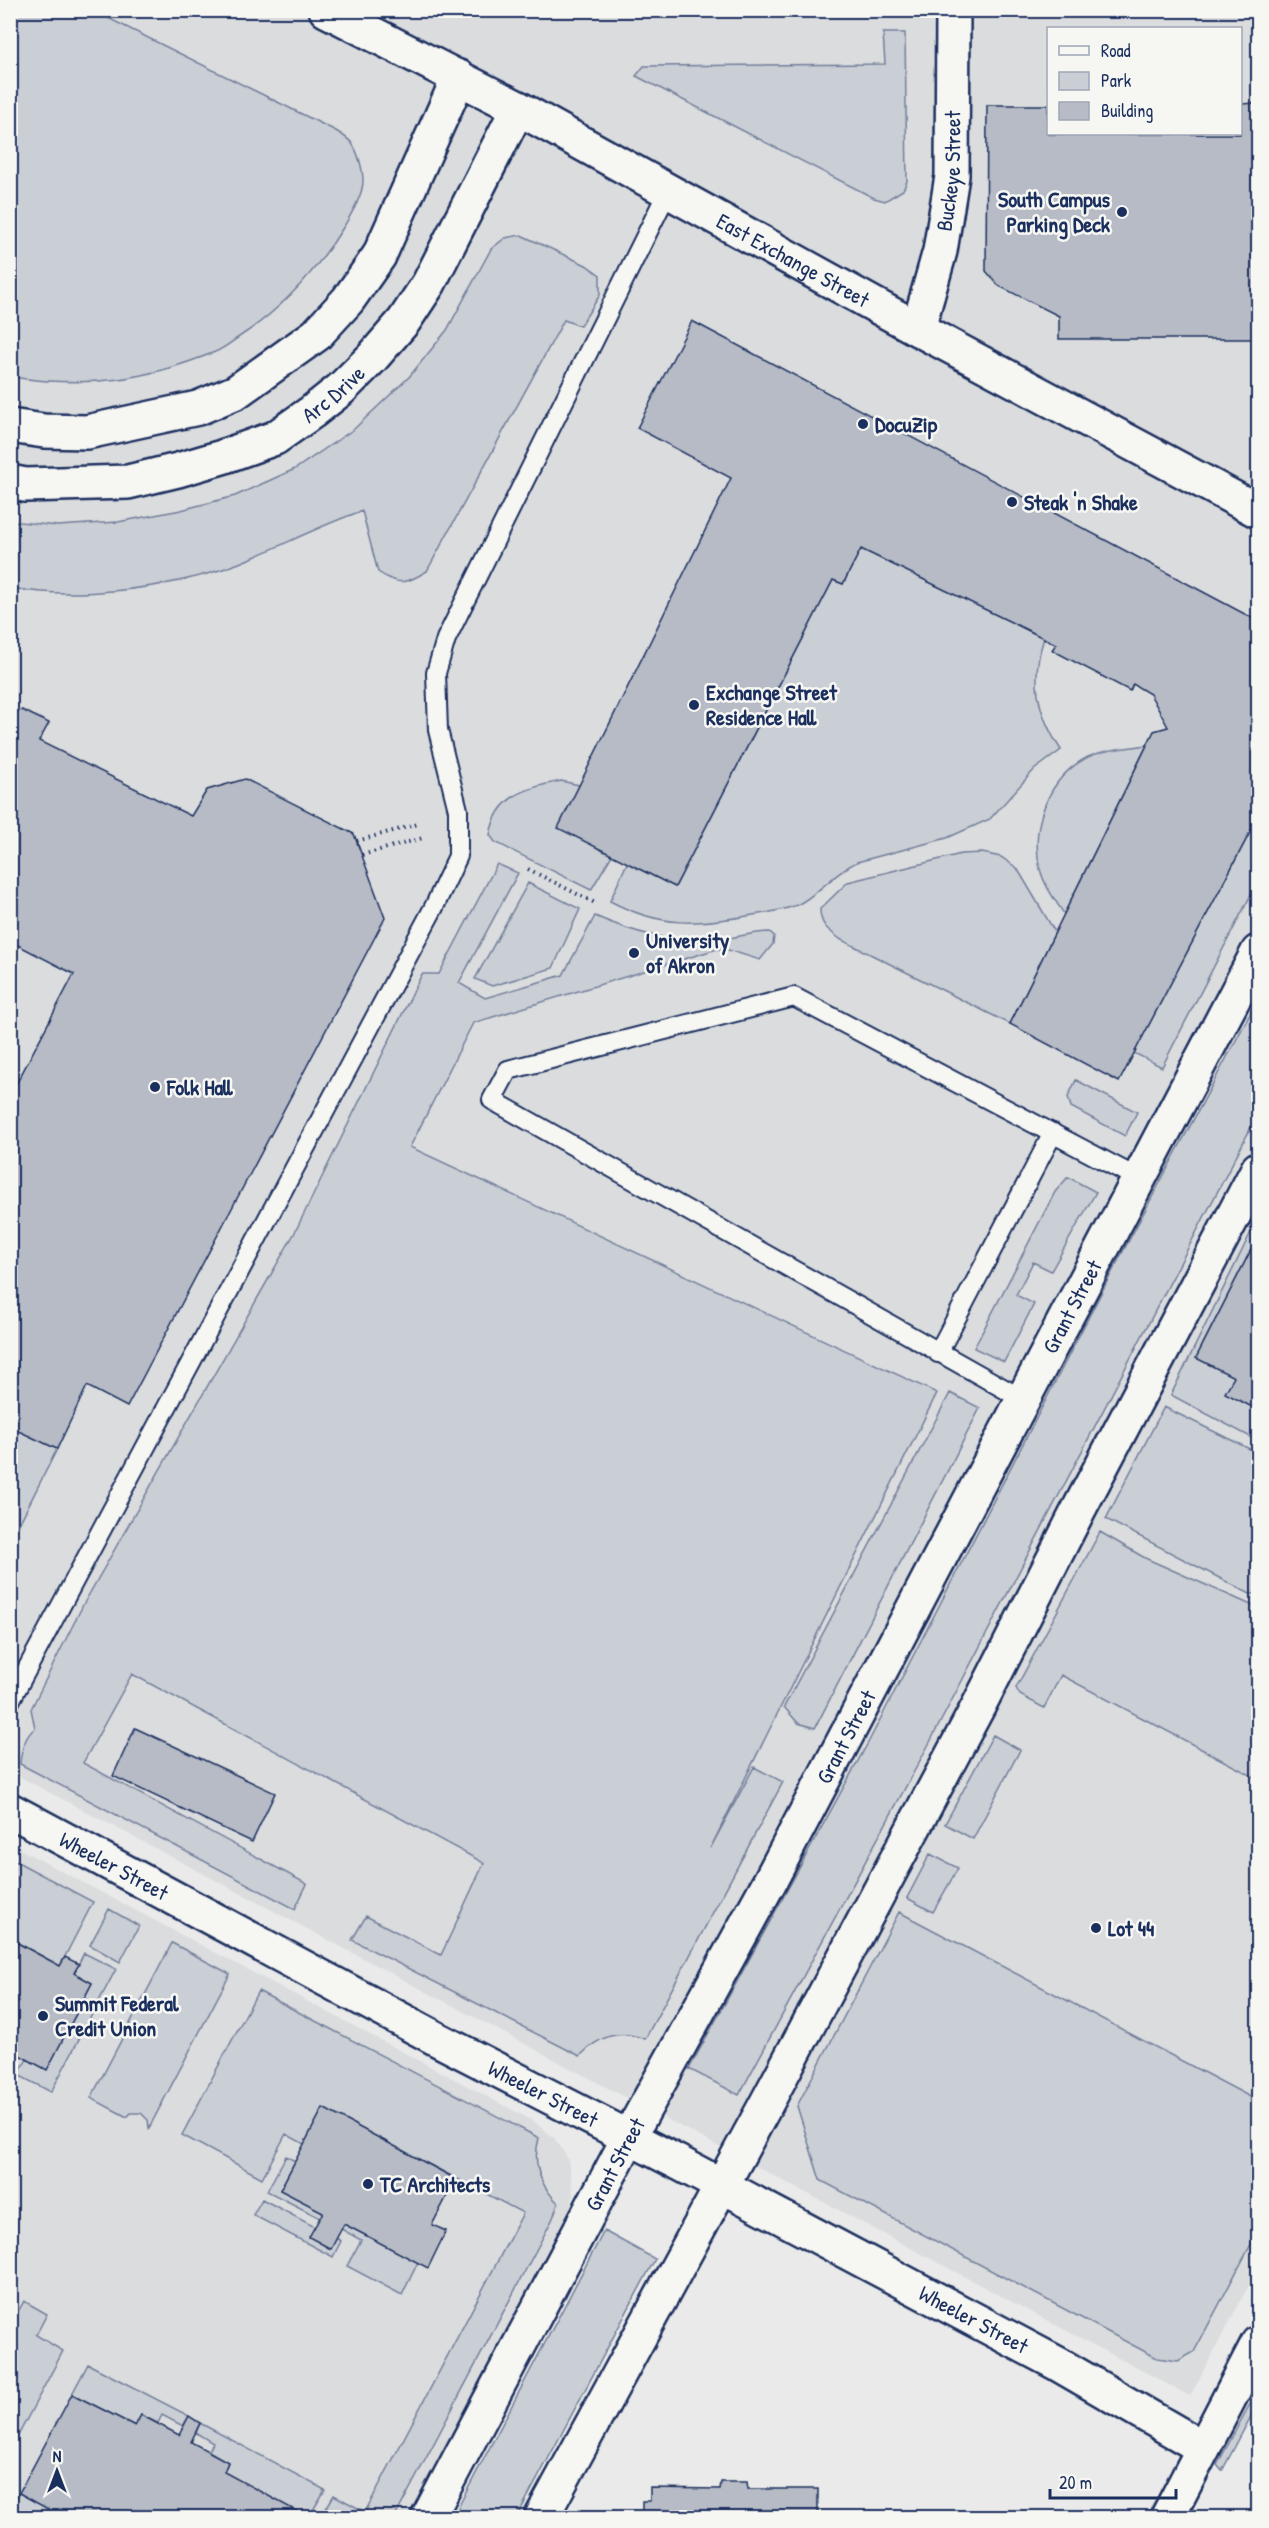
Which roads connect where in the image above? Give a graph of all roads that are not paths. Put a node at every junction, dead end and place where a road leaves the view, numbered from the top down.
1 (326, 10) edge
2 (953, 10) edge
3 (459, 77) junction
4 (518, 108) junction
5 (668, 191) junction
6 (918, 329) junction
7 (10, 426) edge
8 (10, 482) edge
9 (1258, 511) edge
10 (1258, 952) edge
11 (1053, 1133) junction
12 (1258, 1169) edge
13 (1141, 1180) junction
14 (938, 1353) junction
15 (1024, 1400) junction
16 (10, 1701) edge
17 (10, 1810) edge
18 (629, 2137) junction
19 (723, 2186) junction
20 (1258, 2343) edge
21 (1203, 2448) junction
22 (428, 2517) edge
23 (541, 2517) edge
24 (1167, 2517) edge

1 - 3 main road, East Exchange Street
2 - 6 main road, Buckeye Street
3 - 4 main road, East Exchange Street
3 - 7 main road
4 - 5 main road, East Exchange Street
4 - 8 main road, Arc Drive
5 - 6 main road, East Exchange Street
5 - 16 lane
6 - 9 main road, East Exchange Street
10 - 13 main road, Grant Street
11 - 13 lane
11 - 14 lane
11 - 14 lane
12 - 19 main road
13 - 15 main road, Grant Street
14 - 15 lane
15 - 18 main road, Grant Street
17 - 18 main road, Wheeler Street
18 - 19 main road, Wheeler Street
18 - 22 main road, Grant Street
19 - 21 main road, Wheeler Street
19 - 23 main road
20 - 21 main road
21 - 24 main road

